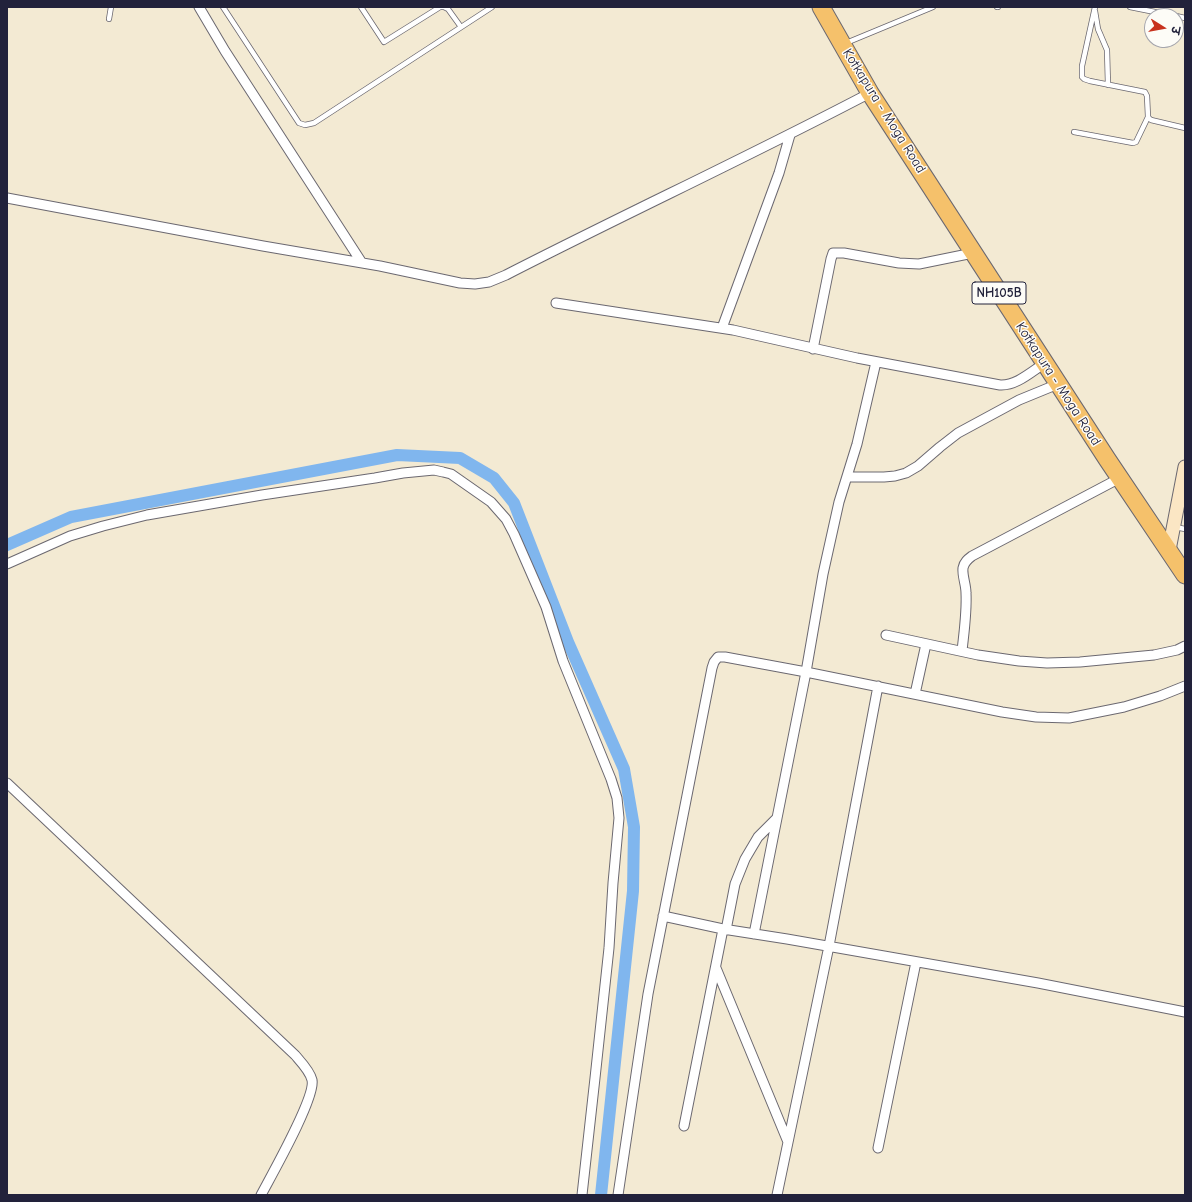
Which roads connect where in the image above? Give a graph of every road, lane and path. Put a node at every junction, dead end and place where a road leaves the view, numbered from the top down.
1 (111, 7) edge
2 (199, 7) edge
3 (223, 7) edge
4 (361, 7) edge
5 (492, 7) edge
6 (933, 7) edge
7 (1130, 7) edge
8 (1094, 8) edge
9 (824, 9) edge
10 (1144, 10) edge
11 (109, 19) dead end
12 (461, 27) junction
13 (843, 44) junction
14 (1108, 84) junction
15 (870, 93) junction
16 (1148, 117) junction
17 (1185, 128) edge
18 (1074, 132) dead end
19 (790, 135) junction
20 (7, 198) edge
21 (973, 253) junction
22 (362, 263) junction
23 (556, 303) dead end
24 (722, 328) junction
25 (813, 349) junction
26 (876, 362) junction
27 (1045, 363) junction
28 (1058, 384) junction
29 (1185, 467) edge
30 (847, 477) junction
31 (1120, 478) junction
32 (1179, 528) edge
33 (1169, 550) junction
34 (7, 564) edge
35 (1185, 575) edge
36 (886, 635) dead end
37 (926, 644) junction
38 (1185, 646) edge
39 (962, 651) junction
40 (806, 672) junction
41 (878, 686) junction
42 (1185, 686) edge
43 (915, 694) junction
44 (7, 783) edge
45 (777, 818) junction
46 (663, 916) junction
47 (724, 929) junction
48 (754, 934) junction
49 (829, 946) junction
50 (916, 962) junction
51 (716, 968) junction
52 (1185, 1012) edge
53 (684, 1126) dead end
54 (788, 1142) junction
55 (878, 1148) dead end
56 (261, 1195) edge
57 (582, 1195) edge
58 (618, 1195) edge
59 (777, 1195) edge

1 - 11 lane
2 - 22 street
3 - 12 lane
4 - 12 lane
5 - 12 lane
6 - 13 lane
7 - 10 lane
8 - 14 lane
8 - 14 lane
9 - 13 highway, Kotkapura - Moga Road / NH105B
13 - 15 highway, Kotkapura - Moga Road / NH105B
14 - 16 lane
15 - 19 street
15 - 21 highway, Kotkapura - Moga Road / NH105B
16 - 17 lane
16 - 18 lane
19 - 22 street
19 - 24 street
20 - 22 street
21 - 25 street
21 - 27 highway, Kotkapura - Moga Road / NH105B
23 - 24 street
24 - 25 street
25 - 26 street
26 - 27 street
26 - 30 street
27 - 28 highway, Kotkapura - Moga Road / NH105B
28 - 30 street
28 - 31 highway, Kotkapura - Moga Road / NH105B
29 - 32 street
30 - 40 street
31 - 33 highway, Kotkapura - Moga Road / NH105B
31 - 39 street
32 - 33 street
33 - 35 highway, Kotkapura - Moga Road / NH105B
34 - 57 street
36 - 37 street
37 - 39 street
37 - 43 street
38 - 39 street
40 - 41 street
40 - 45 street
40 - 46 street
41 - 43 street
41 - 49 street
42 - 43 street
44 - 56 street
45 - 47 street
45 - 48 street
46 - 47 street
46 - 58 street
47 - 48 street
47 - 51 street
48 - 49 street
49 - 50 street
49 - 54 street
50 - 52 street
50 - 55 street
51 - 53 street
51 - 54 street
54 - 59 street

